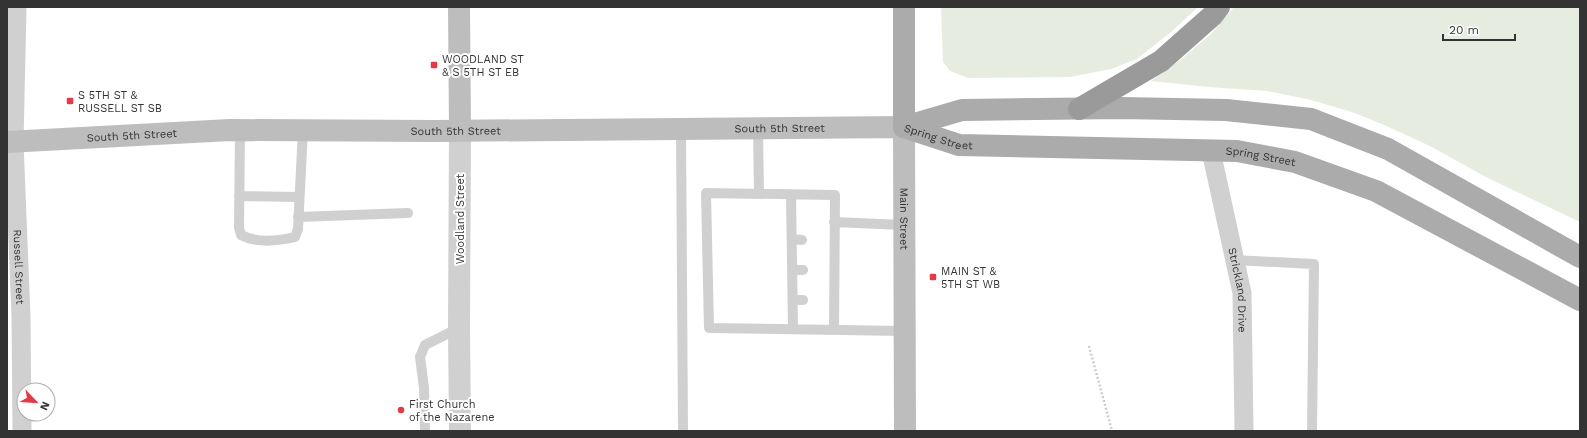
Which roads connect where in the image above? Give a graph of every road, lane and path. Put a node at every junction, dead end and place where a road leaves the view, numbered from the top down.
1 (17, 7) edge
2 (459, 7) edge
3 (1219, 7) edge
4 (904, 9) edge
5 (1079, 109) junction
6 (904, 127) junction
7 (681, 129) junction
8 (758, 129) junction
9 (240, 130) junction
10 (303, 130) junction
11 (460, 130) junction
12 (10, 142) edge
13 (1211, 151) junction
14 (760, 194) junction
15 (791, 195) junction
16 (239, 196) junction
17 (299, 197) junction
18 (408, 213) dead end
19 (298, 217) junction
20 (834, 222) junction
21 (904, 225) junction
22 (1234, 257) junction
23 (1580, 257) edge
24 (793, 300) junction
25 (804, 300) dead end
26 (1580, 300) edge
27 (459, 328) junction
28 (793, 329) junction
29 (834, 330) junction
30 (904, 331) junction
31 (1089, 346) dead end
32 (22, 431) edge
33 (425, 431) edge
34 (460, 431) edge
35 (683, 431) edge
36 (905, 431) edge
37 (1112, 431) edge
38 (1244, 431) edge
39 (1312, 431) edge

1 - 12 street, Russell Street
2 - 11 main road, Woodland Street
3 - 5 highway
4 - 6 main road, Main Street
5 - 6 main road, Spring Street
5 - 23 main road, Spring Street
6 - 8 main road, South 5th Street
6 - 13 main road, Spring Street
6 - 21 main road, Main Street
7 - 8 main road, South 5th Street
7 - 11 main road, South 5th Street
7 - 35 lane
8 - 14 lane
9 - 10 main road, South 5th Street
9 - 12 main road, South 5th Street
9 - 16 lane
10 - 11 main road, South 5th Street
10 - 17 lane
11 - 27 street, Woodland Street
12 - 32 street, Russell Street
13 - 22 street, Strickland Drive
13 - 26 main road, Spring Street
14 - 15 lane
14 - 28 lane
15 - 20 lane
15 - 24 lane
16 - 17 lane
16 - 19 lane
17 - 19 lane
18 - 19 lane
20 - 21 lane
20 - 29 lane
21 - 30 main road, Main Street
22 - 38 street, Strickland Drive
22 - 39 lane
24 - 25 lane
24 - 28 lane
27 - 33 lane
27 - 34 street, Woodland Street
28 - 29 lane
29 - 30 lane
30 - 36 main road, Main Street
31 - 37 path

